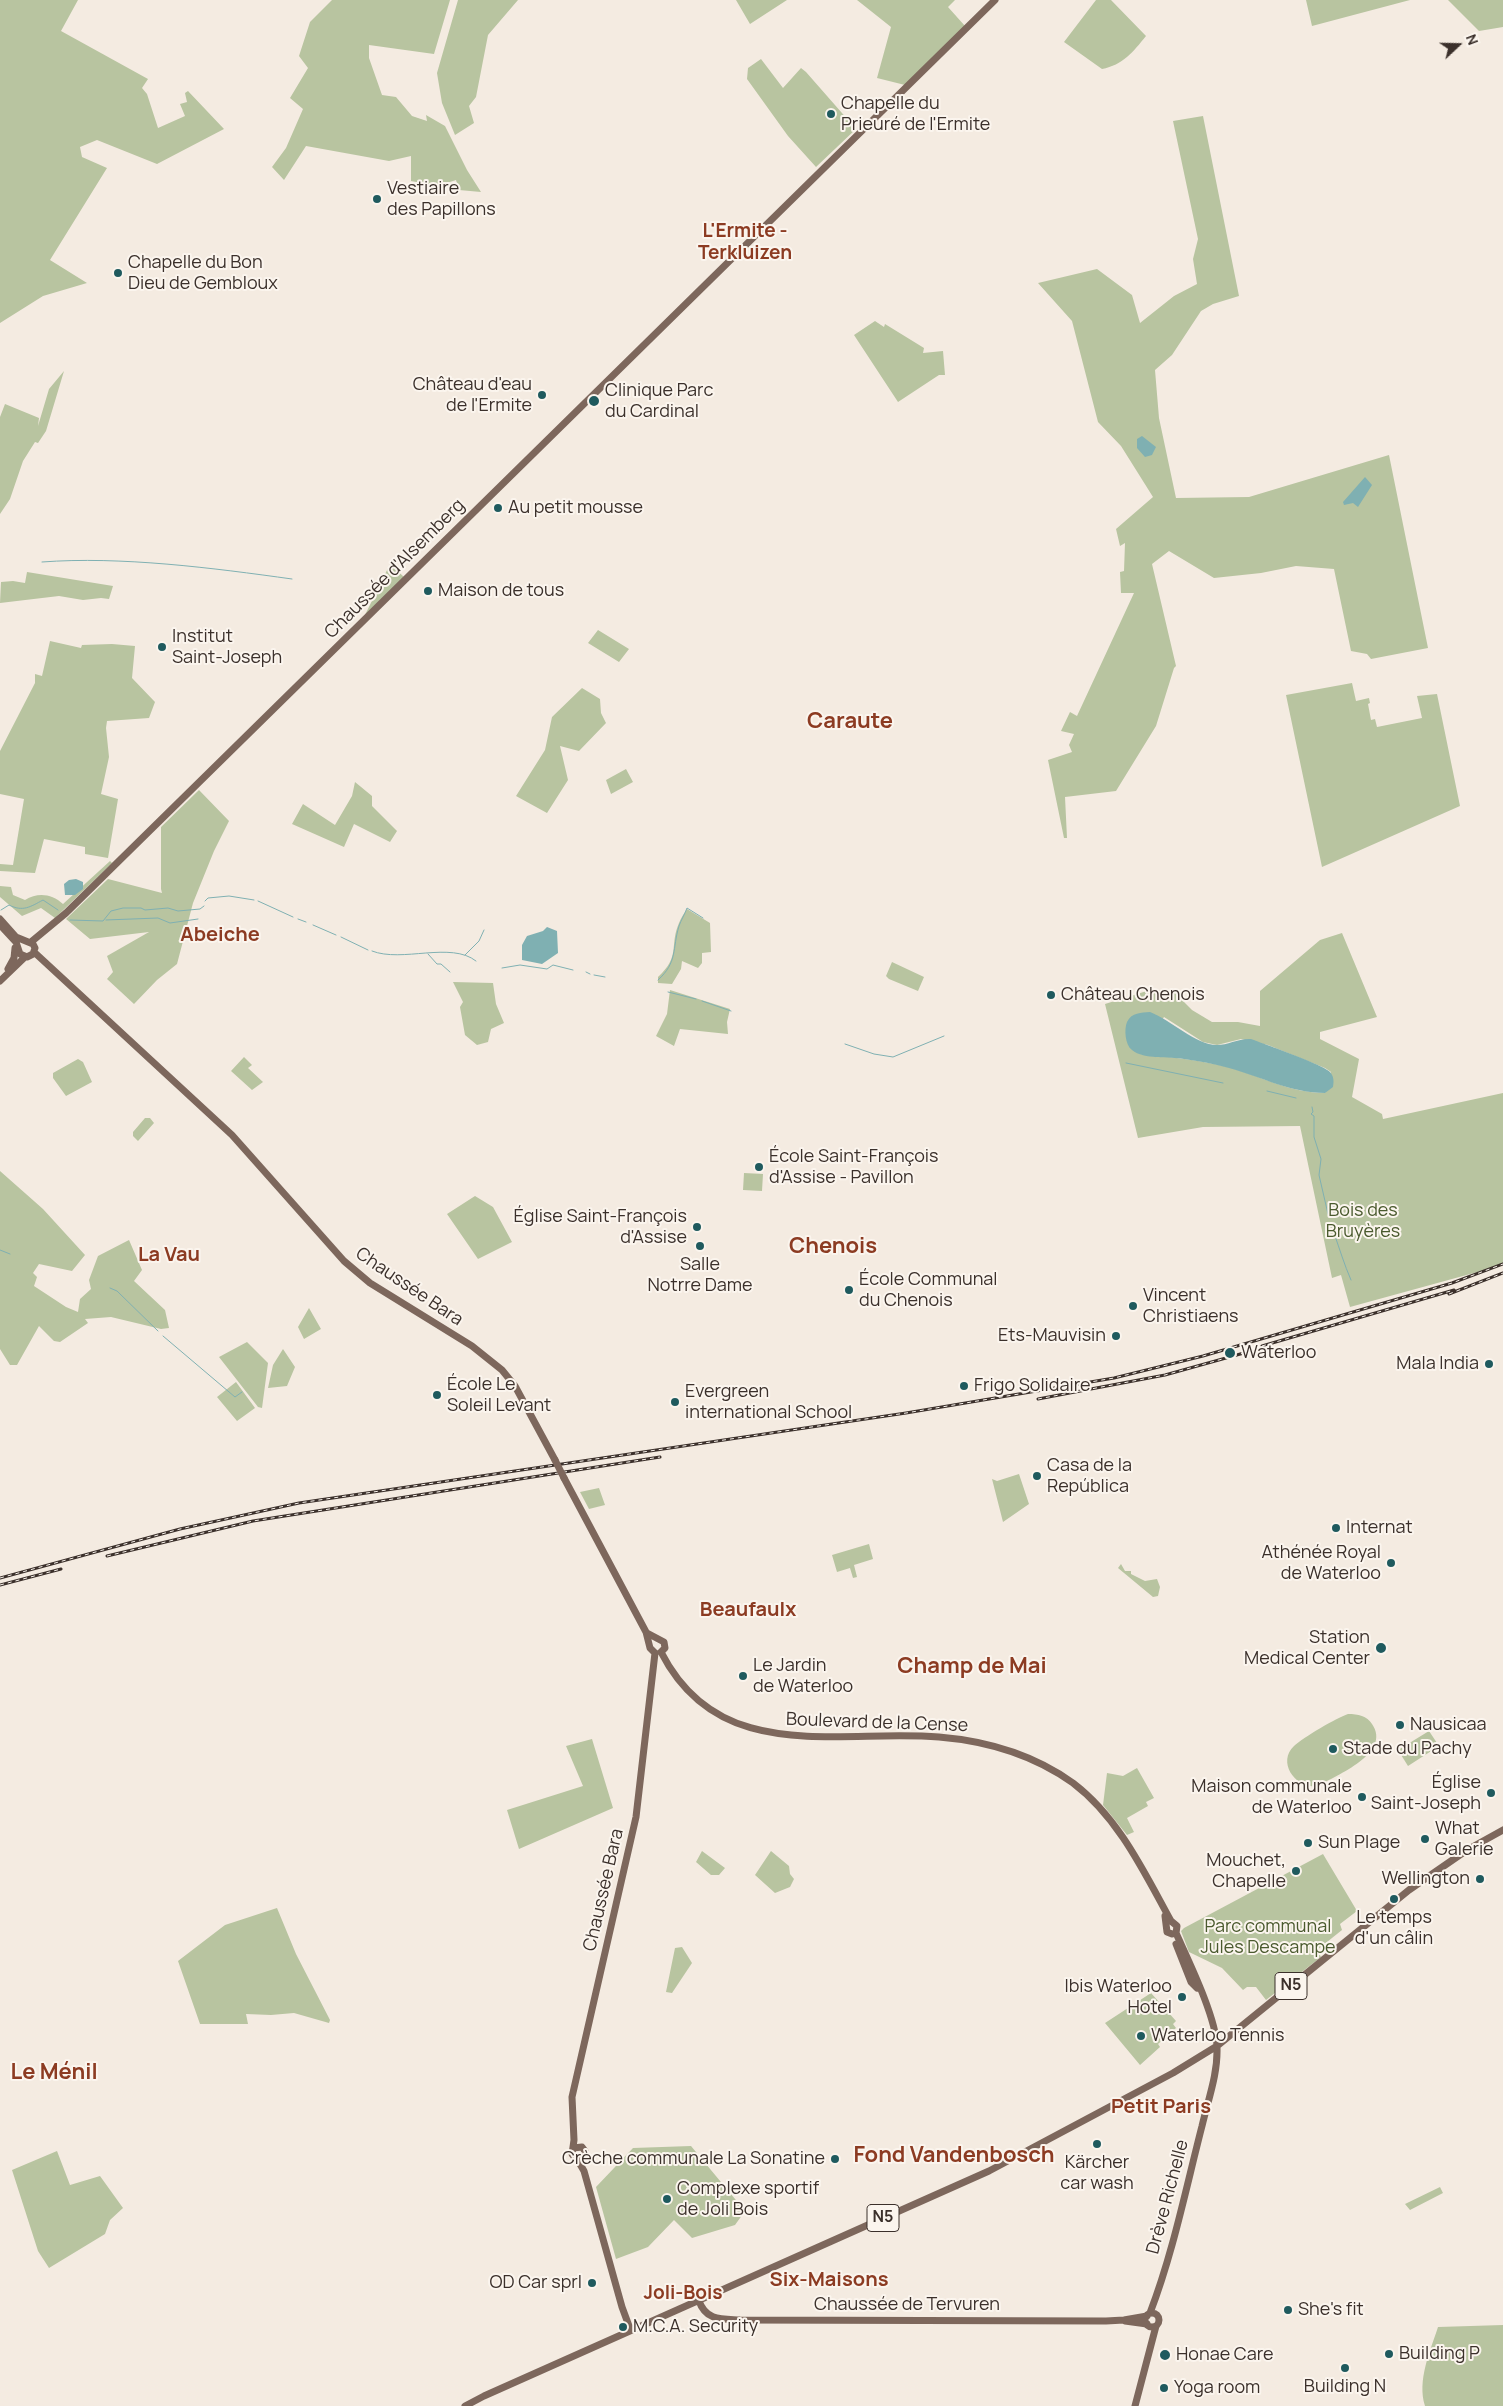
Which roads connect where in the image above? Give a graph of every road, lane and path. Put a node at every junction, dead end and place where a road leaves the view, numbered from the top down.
1 (994, 0) edge
2 (0, 919) edge
3 (0, 925) edge
4 (6, 932) junction
5 (27, 950) junction
6 (8, 969) junction
7 (0, 976) edge
8 (0, 980) edge
9 (652, 1641) junction
10 (658, 1653) junction
11 (1503, 1830) edge
12 (1201, 1994) joint
13 (1213, 2025) junction
14 (1231, 2033) junction
15 (1217, 2046) junction
16 (1202, 2056) junction
17 (1216, 2064) junction
18 (577, 2147) junction
19 (580, 2158) junction
20 (699, 2301) junction
21 (1151, 2314) junction
22 (1124, 2320) junction
23 (1151, 2326) junction
24 (633, 2330) junction
25 (465, 2406) edge
26 (1135, 2406) edge

1 - 5 main road, Chaussée d'Alsemberg
2 - 5 main road
3 - 4 main road
4 - 5 main road
4 - 6 main road
5 - 6 main road, Chaussée d'Alsemberg
5 - 8 main road, Chaussée d'Alsemberg
5 - 9 main road, Chaussée Bara, bridge
6 - 7 main road, Chaussée d'Alsemberg
9 - 10 main road
9 - 10 main road
10 - 12 main road, Boulevard de la Cense
10 - 18 main road, Chaussée Bara
11 - 14 main road, N5
12 - 13 main road, Drève Richelle
13 - 14 main road
13 - 15 main road, Drève Richelle
14 - 15 main road, N5
15 - 16 main road, N5
15 - 17 main road, Drève Richelle
16 - 17 main road
16 - 20 main road, N5
17 - 21 main road, Drève Richelle
18 - 19 main road
18 - 19 main road
19 - 24 main road
20 - 22 main road, Chaussée de Tervuren
20 - 24 main road, N5
21 - 22 main road, Chaussée de Tervuren
21 - 23 main road
21 - 23 main road
22 - 23 main road, Chaussée de Tervuren
23 - 26 main road
24 - 25 main road, N5

